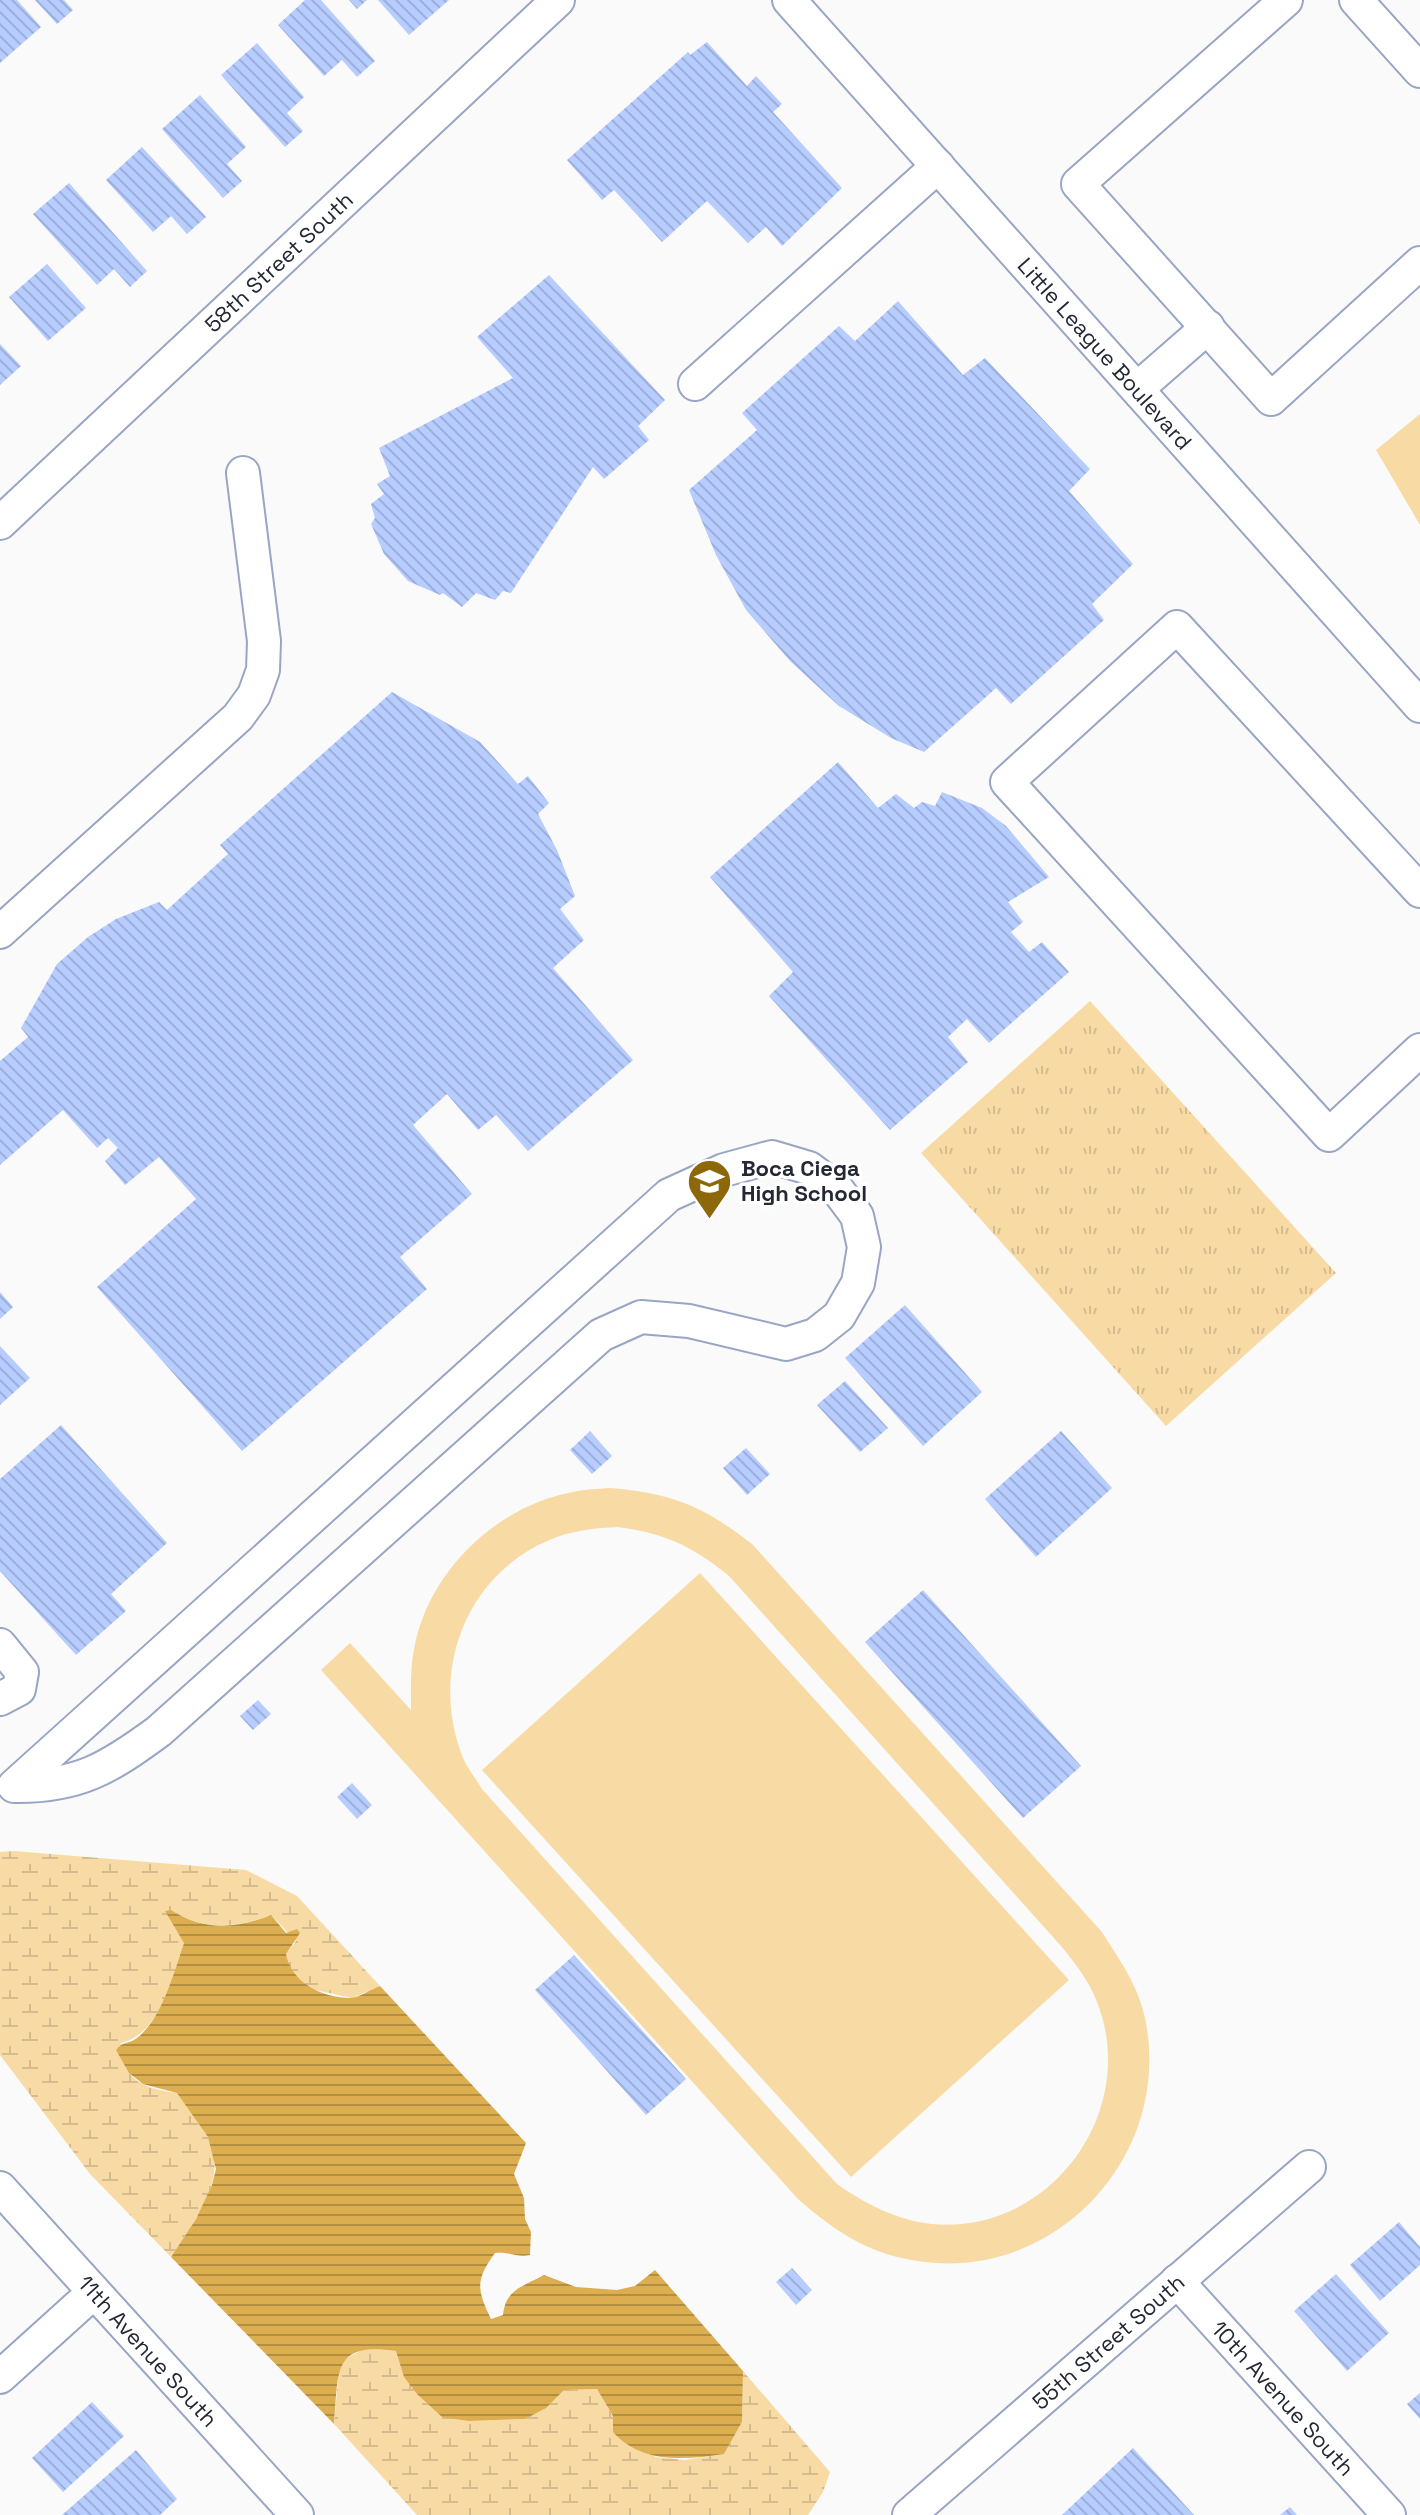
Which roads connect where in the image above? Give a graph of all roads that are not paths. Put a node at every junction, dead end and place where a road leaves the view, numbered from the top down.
1 (558, 0) edge
2 (789, 0) edge
3 (1286, 0) edge
4 (1356, 0) edge
5 (1420, 71) edge
6 (938, 166) junction
7 (1420, 263) edge
8 (1208, 327) junction
9 (695, 384) dead end
10 (1137, 389) junction
11 (243, 473) dead end
12 (0, 523) edge
13 (1420, 706) edge
14 (1420, 891) edge
15 (0, 932) edge
16 (1420, 1050) edge
17 (0, 1645) edge
18 (0, 1699) edge
19 (14, 1786) joint
20 (1309, 2167) dead end
21 (0, 2188) edge
22 (1177, 2281) junction
23 (93, 2293) junction
24 (0, 2377) edge
25 (297, 2515) edge
26 (909, 2515) edge
27 (1389, 2515) edge

1 - 12 street, 58th Street South
2 - 6 street, Little League Boulevard
3 - 8 street
4 - 5 street
6 - 9 street
6 - 10 street, Little League Boulevard
7 - 8 street
8 - 10 street
10 - 13 street, Little League Boulevard
11 - 15 street
14 - 16 street
17 - 18 street
19 - 19 street
20 - 22 street, 55th Street South
21 - 23 street, 11th Avenue South
22 - 26 street, 55th Street South
22 - 27 street, 10th Avenue South
23 - 24 street
23 - 25 street, 11th Avenue South

